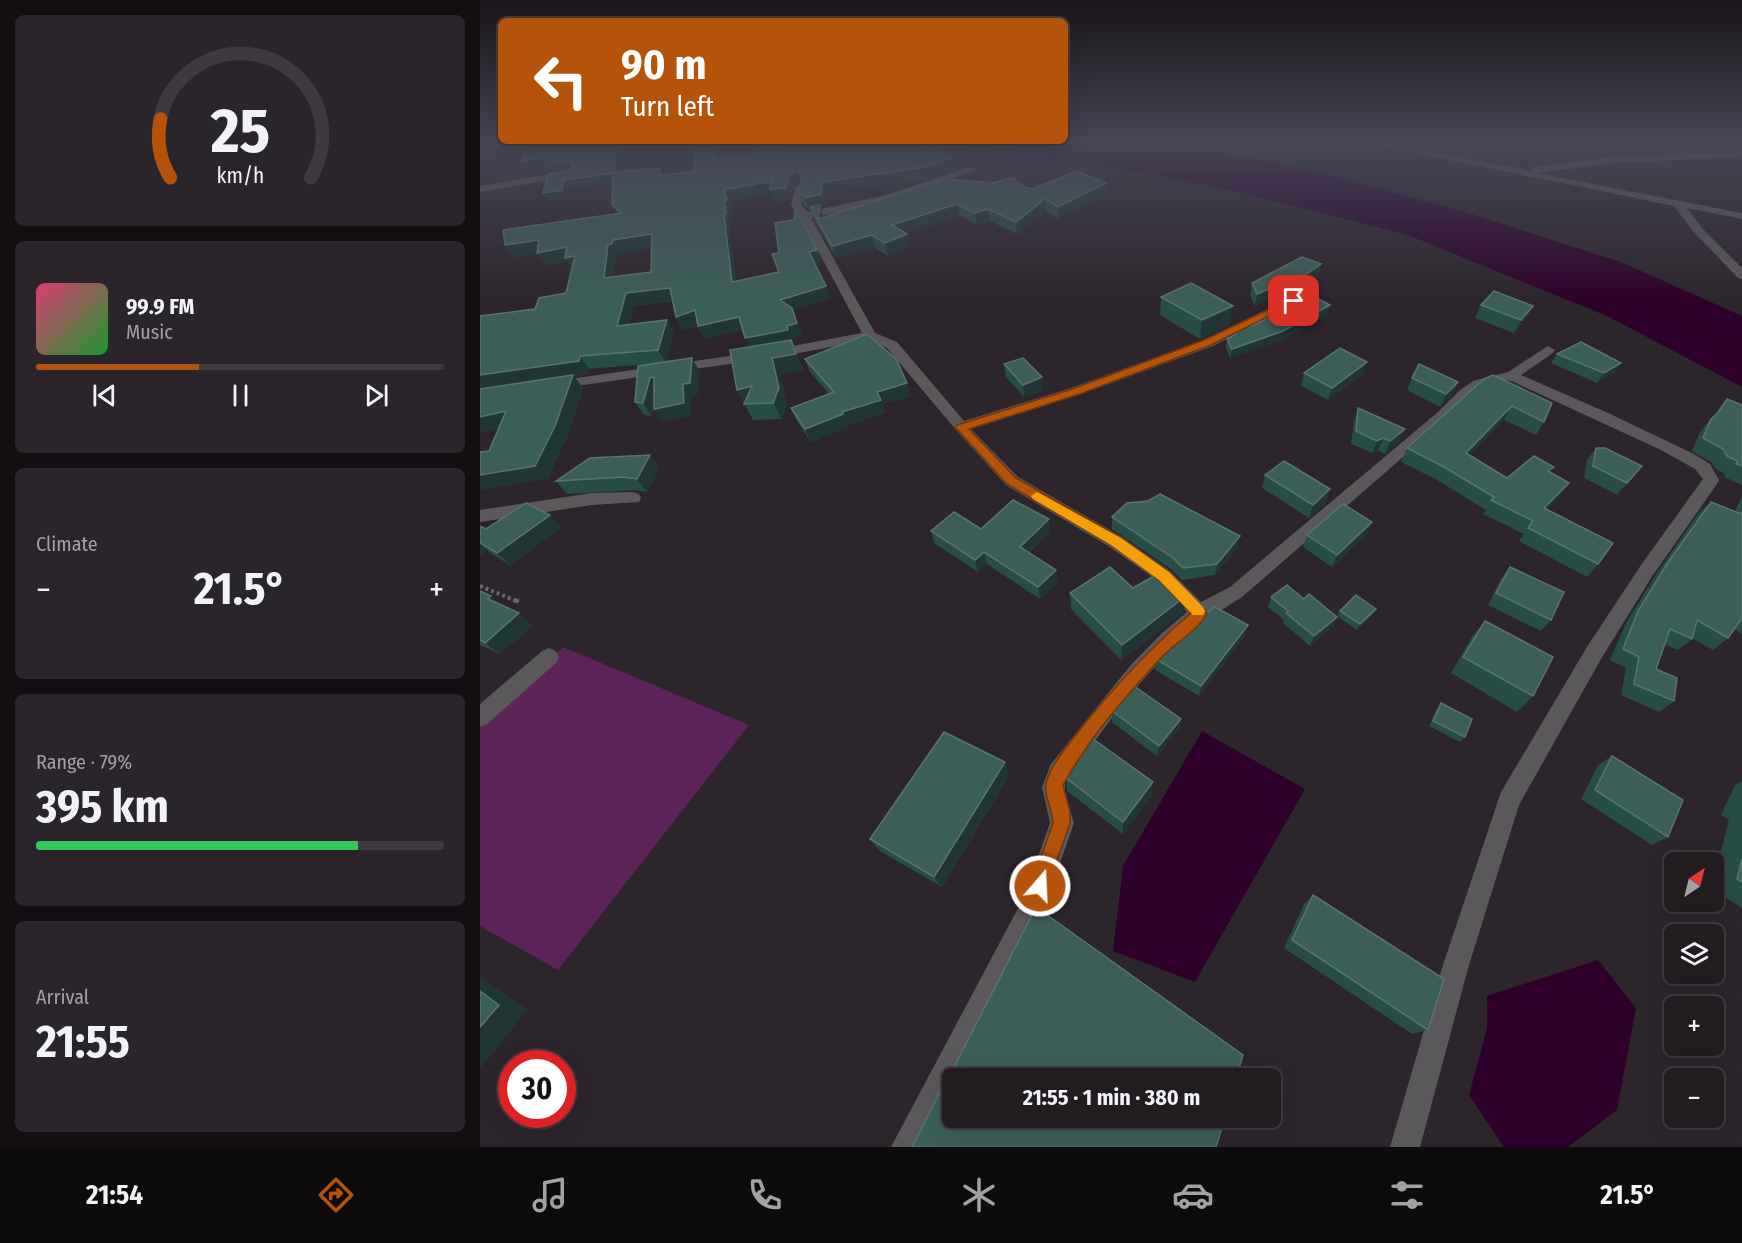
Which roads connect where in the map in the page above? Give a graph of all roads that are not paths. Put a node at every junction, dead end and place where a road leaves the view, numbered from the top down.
1 (798, 195) edge
2 (899, 195) edge
3 (1632, 195) edge
4 (1678, 204) junction
5 (805, 216) junction
6 (1742, 216) edge
7 (1742, 275) edge
8 (1294, 301) edge
9 (870, 336) junction
10 (1548, 350) dead end
11 (1511, 375) junction
12 (538, 388) edge
13 (961, 427) junction
14 (633, 498) dead end
15 (480, 516) edge
16 (1200, 613) junction
17 (549, 657) dead end
18 (480, 717) edge
19 (906, 1147) edge
20 (1405, 1147) edge

1 - 5 street
2 - 5 street
3 - 4 street
4 - 6 street
4 - 7 street
5 - 9 street
8 - 13 street
9 - 12 street
9 - 13 street
10 - 11 street
11 - 16 street
11 - 20 street
13 - 16 street
14 - 15 street
16 - 19 street
17 - 18 street

